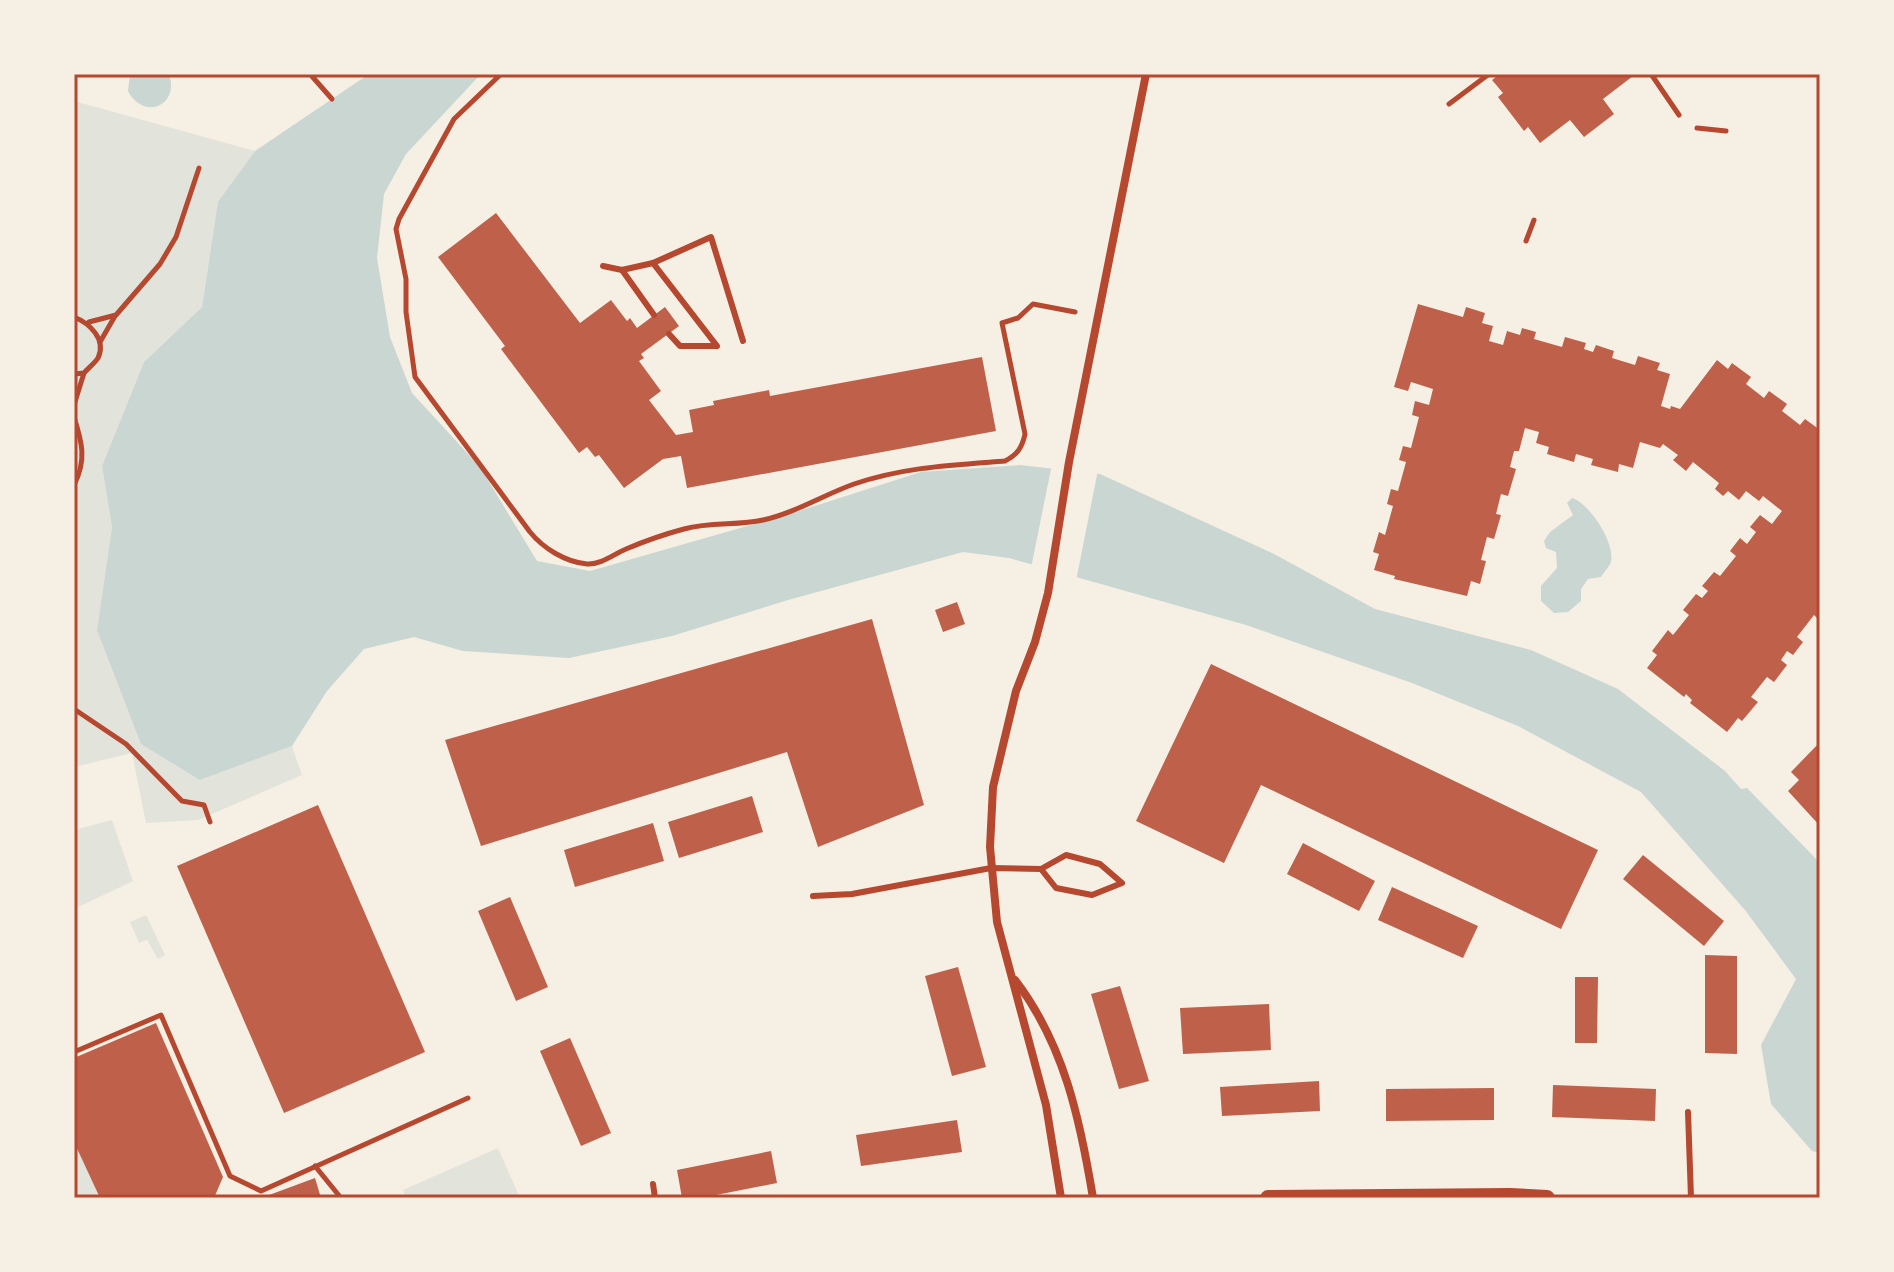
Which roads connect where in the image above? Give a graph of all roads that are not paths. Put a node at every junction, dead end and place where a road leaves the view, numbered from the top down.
1 (1146, 74) edge
2 (653, 263) junction
3 (603, 266) dead end
4 (622, 270) junction
5 (654, 315) dead end
6 (669, 334) dead end
7 (743, 341) dead end
8 (991, 868) junction
9 (1041, 869) junction
10 (813, 896) dead end
11 (1012, 976) junction
12 (1688, 1112) dead end
13 (653, 1184) dead end
14 (655, 1198) edge
15 (1061, 1198) edge
16 (1093, 1198) edge
17 (1268, 1198) edge
18 (1547, 1198) edge
19 (1691, 1198) edge

1 - 8 street
2 - 4 lane
2 - 6 lane
2 - 7 lane
3 - 4 lane
4 - 5 lane
8 - 9 lane
8 - 10 lane
8 - 11 street
9 - 9 lane
11 - 15 street
11 - 16 street
12 - 19 lane
13 - 14 lane
17 - 18 main road

